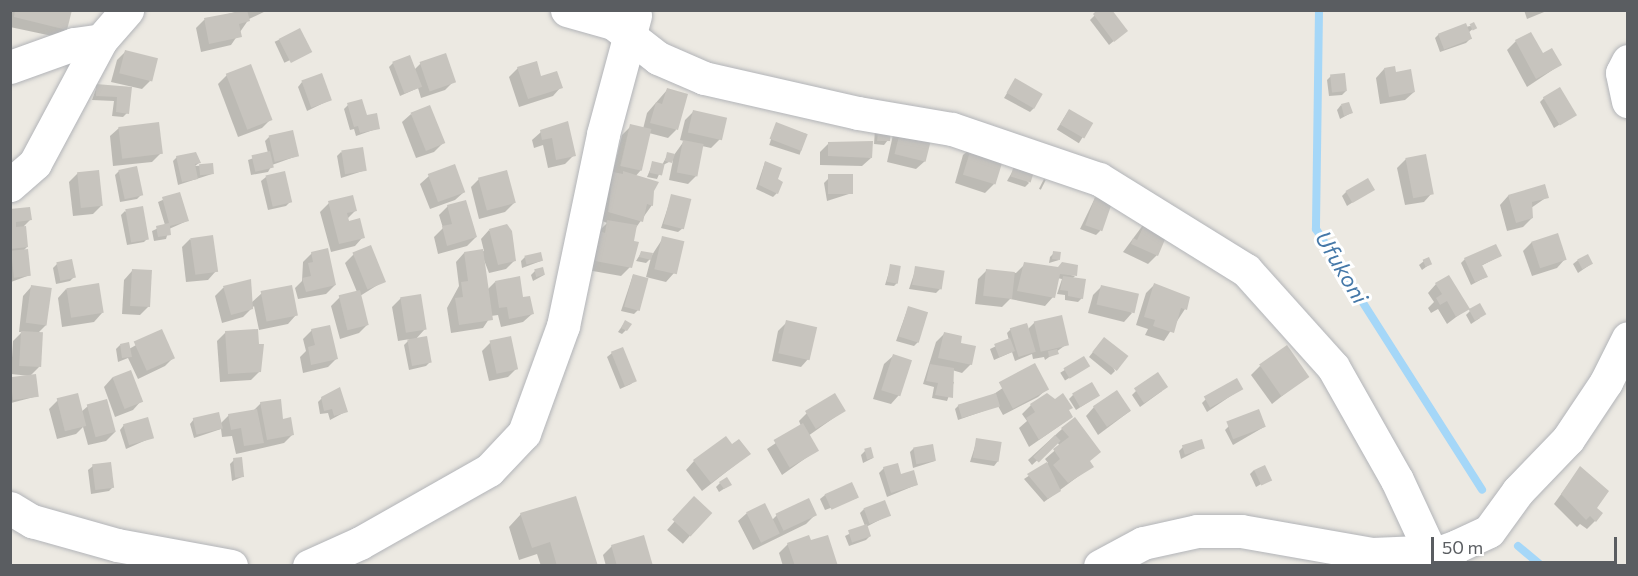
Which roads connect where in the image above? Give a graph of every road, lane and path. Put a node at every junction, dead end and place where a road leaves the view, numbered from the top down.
1 (127, 10) edge
2 (567, 10) edge
3 (633, 21) edge
4 (101, 39) junction
5 (1628, 61) edge
6 (10, 67) edge
7 (1628, 101) edge
8 (10, 185) edge
9 (1628, 338) edge
10 (10, 508) edge
11 (1434, 560) edge
12 (231, 566) edge
13 (309, 566) edge
14 (1100, 566) edge

1 - 4 street
2 - 3 street
3 - 11 street
3 - 13 street
4 - 6 street
4 - 8 street
5 - 7 street
9 - 11 street
10 - 12 street
11 - 14 street

